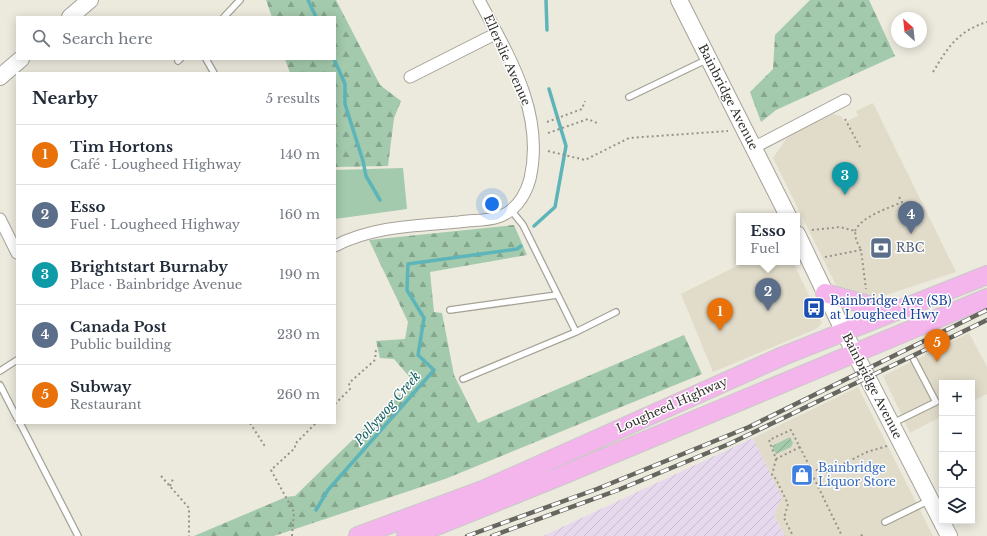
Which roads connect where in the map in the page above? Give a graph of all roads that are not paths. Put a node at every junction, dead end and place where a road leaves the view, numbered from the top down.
1 (90, 0) edge
2 (240, 0) edge
3 (479, 0) edge
4 (679, 0) edge
5 (71, 16) edge
6 (225, 16) edge
7 (497, 33) junction
8 (708, 59) junction
9 (20, 60) edge
10 (207, 60) edge
11 (213, 72) edge
12 (0, 77) edge
13 (410, 77) dead end
14 (629, 97) dead end
15 (845, 100) dead end
16 (753, 148) junction
17 (511, 210) junction
18 (786, 213) edge
19 (0, 219) edge
20 (805, 232) edge
21 (336, 245) edge
22 (16, 251) edge
23 (987, 275) edge
24 (825, 292) junction
25 (558, 294) junction
26 (987, 298) edge
27 (450, 310) dead end
28 (616, 312) dead end
29 (893, 312) junction
30 (576, 332) junction
31 (844, 332) junction
32 (855, 353) junction
33 (914, 360) dead end
34 (16, 361) edge
35 (0, 371) edge
36 (463, 379) dead end
37 (0, 385) edge
38 (16, 416) edge
39 (21, 424) edge
40 (891, 424) junction
41 (930, 500) junction
42 (885, 522) dead end
43 (78, 536) edge
44 (358, 536) edge
45 (406, 536) edge
46 (949, 536) edge

1 - 5 street
2 - 6 lane
3 - 7 street, Ellerslie Avenue
4 - 8 street, Bainbridge Avenue
7 - 13 street
7 - 17 street, Ellerslie Avenue
8 - 14 lane
8 - 16 street, Bainbridge Avenue
9 - 12 street
10 - 11 lane
15 - 16 street
16 - 18 street, Bainbridge Avenue
17 - 21 street, Ellerslie Avenue
17 - 25 lane
19 - 22 street
20 - 24 street, Bainbridge Avenue
23 - 29 main road, Lougheed Highway
24 - 29 main road
24 - 31 street, Bainbridge Avenue
25 - 27 lane
25 - 30 lane
26 - 32 main road, Lougheed Highway
28 - 30 lane
29 - 31 main road, Lougheed Highway
30 - 36 lane
31 - 32 street, Bainbridge Avenue
31 - 44 main road, Lougheed Highway
32 - 40 street, Bainbridge Avenue
32 - 45 main road, Lougheed Highway
33 - 40 lane
34 - 35 lane
37 - 38 lane
39 - 43 lane
40 - 41 street, Bainbridge Avenue
41 - 42 lane
41 - 46 street, Bainbridge Avenue

